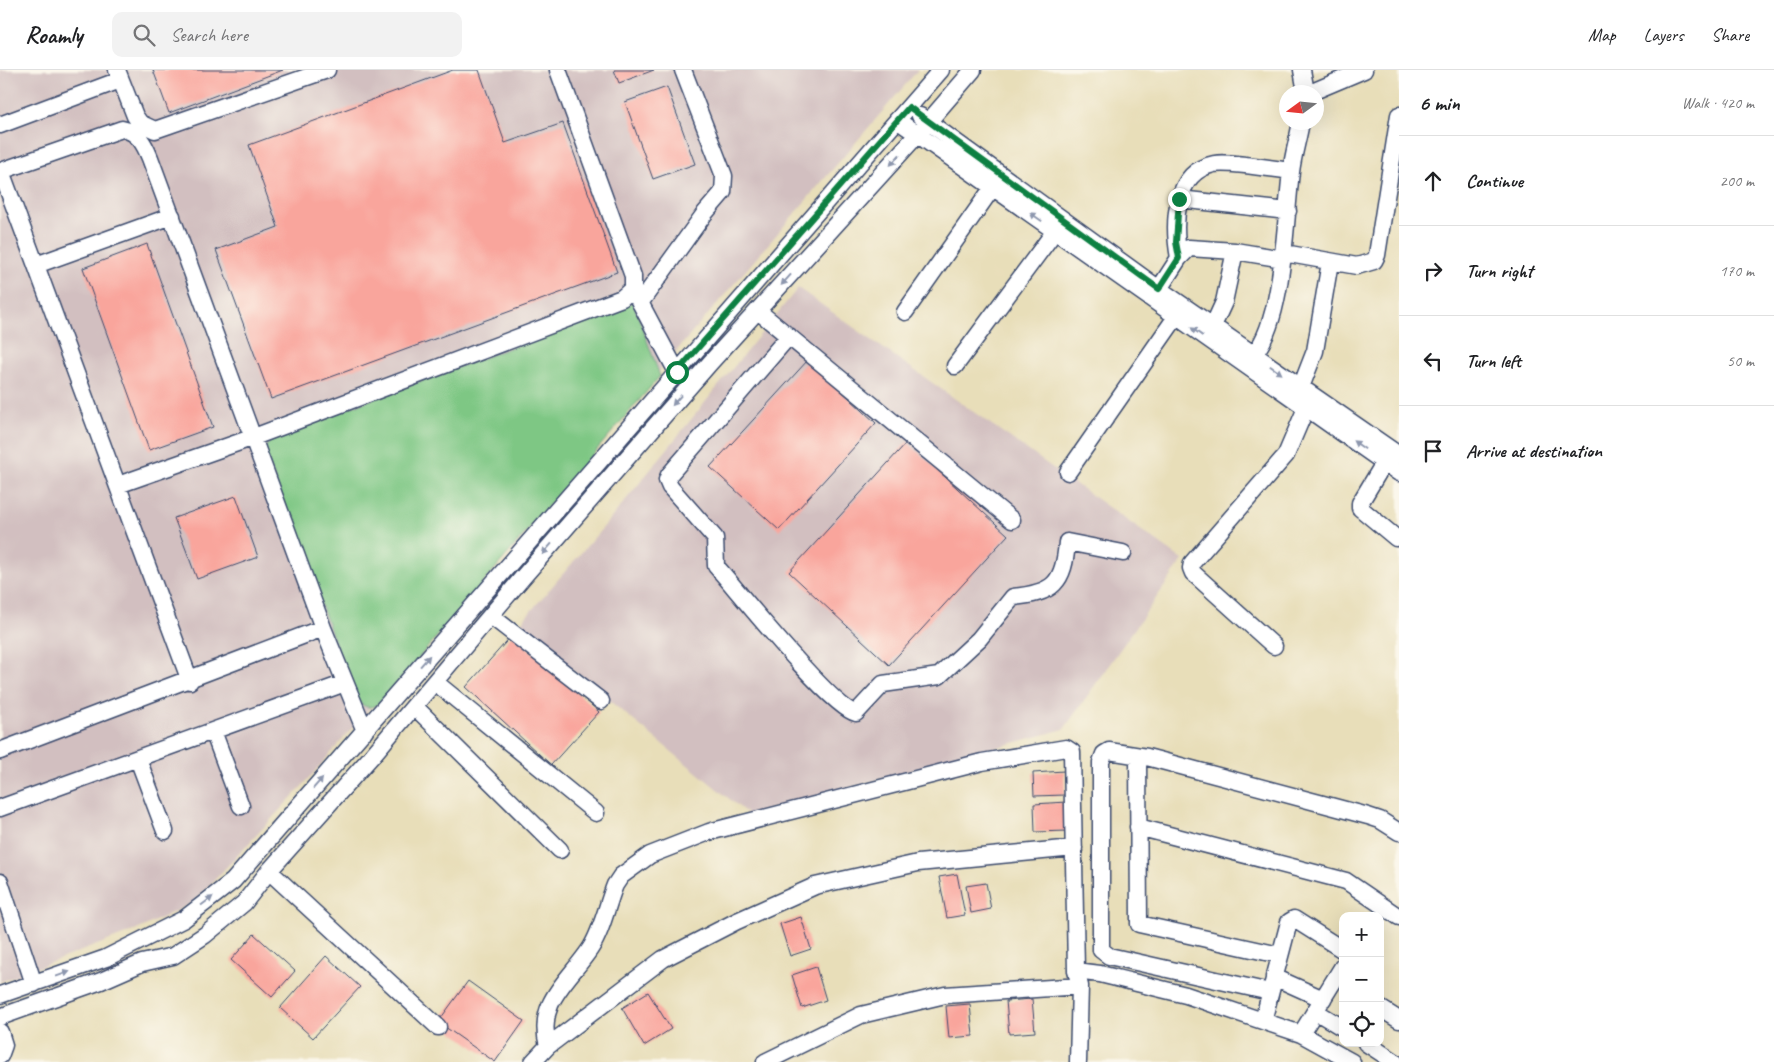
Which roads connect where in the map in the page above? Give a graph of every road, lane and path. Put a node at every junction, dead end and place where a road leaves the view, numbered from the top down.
1 (327, 70) edge
2 (558, 70) edge
3 (683, 70) edge
4 (941, 70) edge
5 (973, 70) edge
6 (1302, 70) edge
7 (1364, 70) edge
8 (119, 75) edge
9 (1305, 85) edge
10 (1324, 87) edge
11 (909, 107) junction
12 (1399, 115) edge
13 (897, 120) junction
14 (0, 124) edge
15 (922, 129) junction
16 (1299, 130) edge
17 (1, 169) edge
18 (1291, 171) junction
19 (994, 187) junction
20 (1179, 199) junction
21 (1288, 211) junction
22 (172, 216) junction
23 (1056, 230) junction
24 (1235, 251) junction
25 (1284, 256) junction
26 (1179, 258) junction
27 (1330, 262) junction
28 (36, 265) junction
29 (633, 288) junction
30 (1159, 289) junction
31 (640, 303) junction
32 (758, 311) junction
33 (905, 312) dead end
34 (1176, 317) junction
35 (1213, 326) junction
36 (789, 336) junction
37 (1225, 343) junction
38 (1254, 354) junction
39 (955, 366) dead end
40 (677, 372) junction
41 (1301, 387) junction
42 (1306, 408) junction
43 (254, 437) junction
44 (1392, 459) edge
45 (1068, 472) dead end
46 (1399, 473) edge
47 (118, 485) junction
48 (1012, 520) dead end
49 (548, 521) junction
50 (562, 533) junction
51 (1396, 538) dead end
52 (1123, 553) dead end
53 (490, 616) junction
54 (323, 628) junction
55 (1274, 646) dead end
56 (190, 680) junction
57 (435, 682) junction
58 (345, 683) junction
59 (601, 701) dead end
60 (414, 706) junction
61 (365, 730) junction
62 (214, 731) junction
63 (0, 751) edge
64 (1138, 756) junction
65 (138, 759) junction
66 (241, 806) dead end
67 (0, 808) edge
68 (596, 813) dead end
69 (1138, 827) junction
70 (165, 831) dead end
71 (1399, 832) edge
72 (1074, 848) junction
73 (560, 850) dead end
74 (269, 871) junction
75 (0, 882) edge
76 (4, 905) edge
77 (1399, 917) edge
78 (1339, 947) edge
79 (1279, 955) junction
80 (1339, 977) edge
81 (1078, 978) junction
82 (34, 984) junction
83 (1272, 984) junction
84 (0, 995) edge
85 (1319, 1005) junction
86 (1384, 1011) edge
87 (0, 1017) edge
88 (1399, 1020) edge
89 (1263, 1021) junction
90 (1339, 1024) edge
91 (438, 1027) dead end
92 (0, 1032) edge
93 (1301, 1034) junction
94 (548, 1046) junction
95 (1372, 1047) edge
96 (0, 1056) edge
97 (533, 1062) edge
98 (765, 1062) edge
99 (1078, 1062) edge
100 (1352, 1062) edge
101 (1395, 1062) edge

1 - 8 street
2 - 29 street
3 - 31 street
4 - 11 street
5 - 15 street
6 - 9 street
7 - 10 street
8 - 14 street
11 - 13 street
11 - 15 street
12 - 27 street
13 - 15 street
13 - 40 street
15 - 19 street
15 - 30 street
15 -> 32 street
16 - 18 street
17 - 22 street
17 - 28 street
18 - 20 street
18 - 21 street
23 -> 19 street
19 - 33 street
20 - 21 street
20 - 26 street
21 - 25 street
22 - 28 street
22 - 43 street
23 - 34 street
23 - 39 street
24 - 25 street
24 - 26 street
24 - 35 street
25 - 27 street
25 - 38 street
26 - 30 street
27 - 41 street
28 - 47 street
29 - 31 street
29 - 43 street
30 - 35 street
31 - 40 street
32 - 36 street
32 -> 50 street
37 -> 34 street
34 - 45 street
35 - 37 street
36 - 48 street
36 - 52 street
37 - 38 street
37 - 42 street
38 -> 41 street
40 - 49 street
41 - 44 street
44 -> 42 street
42 - 55 street
43 - 47 street
43 - 54 street
44 - 46 street
44 - 51 street
47 - 56 street
49 - 50 street
61 -> 49 street
50 -> 53 street
53 - 57 street
53 - 59 street
54 - 56 street
54 - 58 street
56 - 63 street
57 - 60 street
57 - 68 street
58 - 61 street
58 - 62 street
60 - 73 street
60 - 74 street
82 -> 61 street
62 - 65 street
62 - 66 street
64 - 69 street
64 - 71 street
64 - 83 street
65 - 67 street
65 - 70 street
69 - 77 street
69 - 79 street
72 - 81 street
72 - 94 street
72 - 94 street
74 - 87 street
74 - 91 street
75 - 76 street
76 - 82 street
78 - 79 street
79 - 83 street
80 - 85 street
81 - 89 street
81 - 98 street
81 - 99 street
82 - 84 street
83 - 85 street
83 - 89 street
85 - 90 street
85 - 93 street
86 - 88 street
89 - 93 street
92 - 96 street
93 - 100 street
94 - 97 street
95 - 101 street

